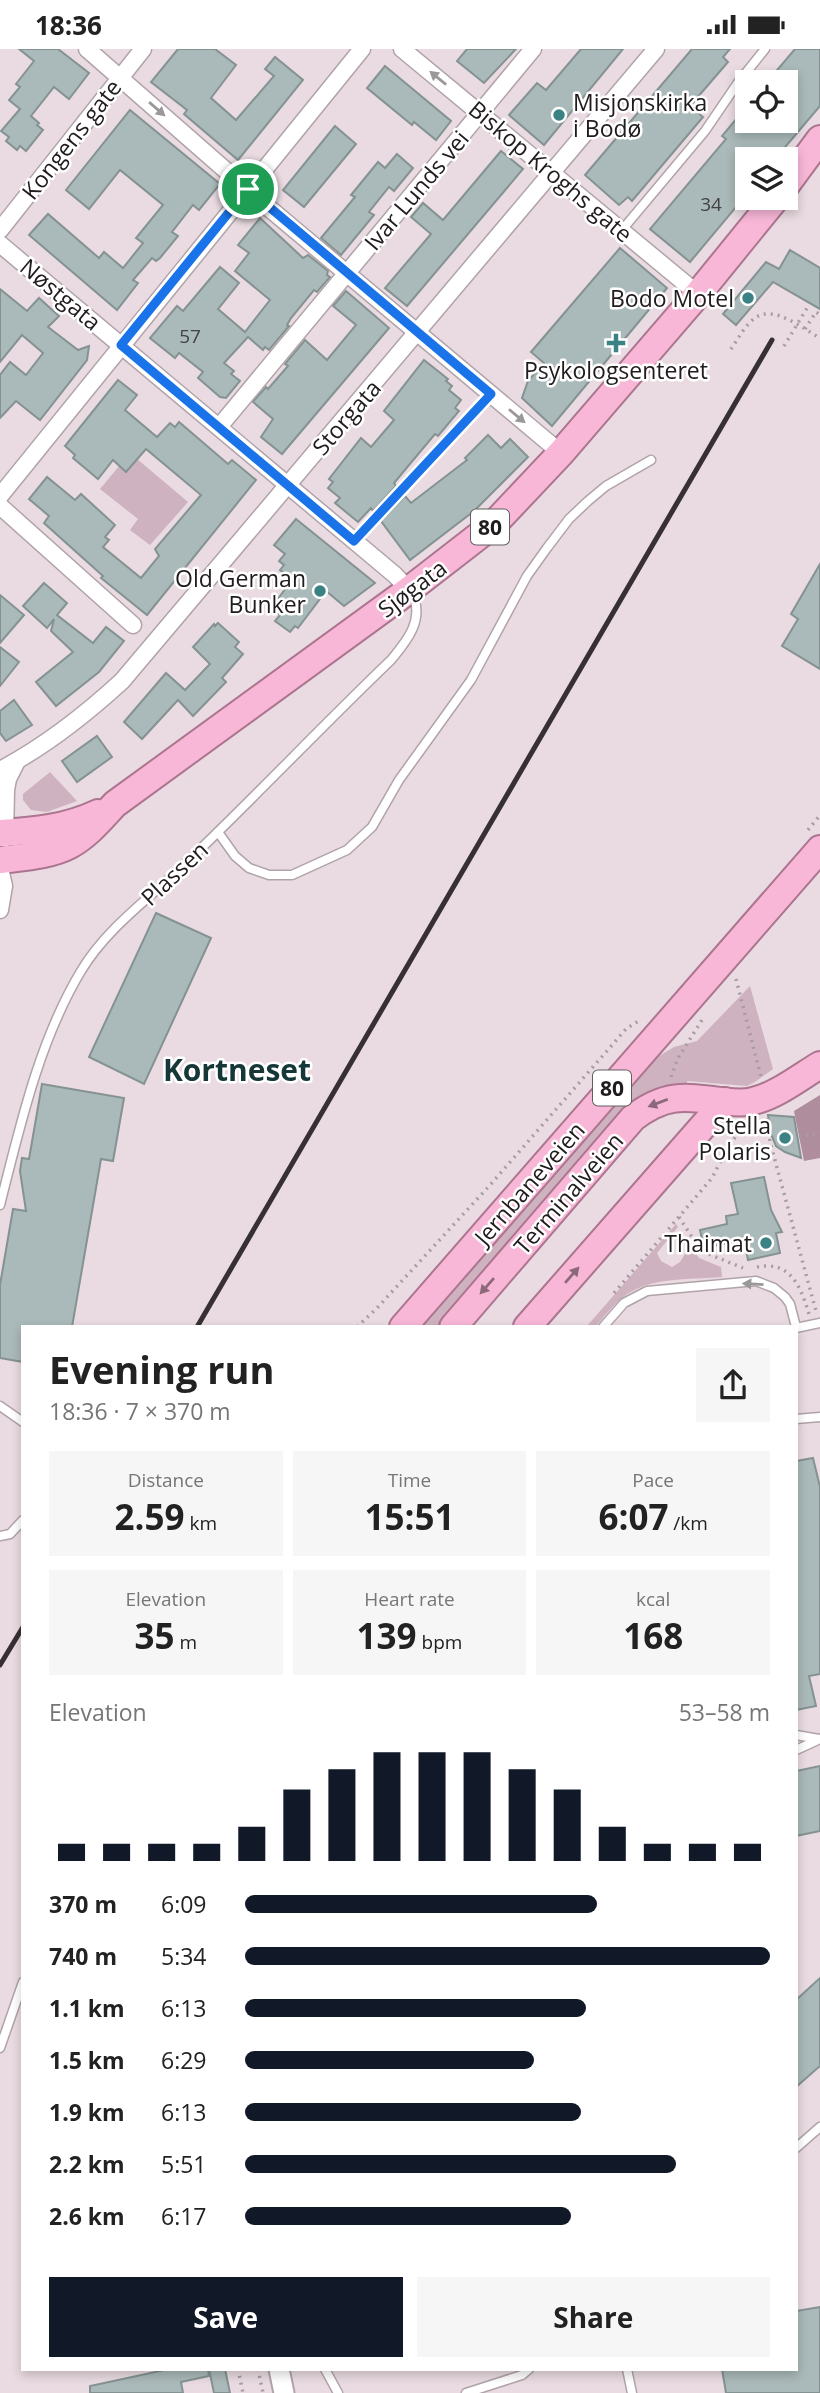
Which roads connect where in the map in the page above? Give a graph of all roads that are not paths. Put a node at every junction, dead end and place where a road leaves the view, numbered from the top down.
1 (87, 49) edge
2 (143, 49) edge
3 (362, 49) edge
4 (402, 49) edge
5 (533, 49) edge
6 (656, 49) edge
7 (765, 49) edge
8 (120, 77) junction
9 (481, 112) junction
10 (820, 139) edge
11 (820, 153) edge
12 (798, 168) edge
13 (553, 172) junction
14 (798, 174) edge
15 (248, 189) junction
16 (765, 210) edge
17 (0, 230) edge
18 (622, 230) junction
19 (0, 244) edge
20 (347, 272) junction
21 (698, 294) junction
22 (418, 332) junction
23 (121, 345) junction
24 (491, 394) junction
25 (219, 427) junction
26 (561, 453) junction
27 (651, 460) dead end
28 (288, 486) junction
29 (0, 496) edge
30 (0, 506) edge
31 (354, 541) junction
32 (409, 590) junction
33 (134, 625) dead end
34 (16, 763) junction
35 (0, 770) edge
36 (218, 832) junction
37 (2, 846) edge
38 (820, 849) edge
39 (0, 868) edge
40 (0, 910) edge
41 (820, 1065) edge
42 (725, 1101) junction
43 (0, 1205) edge
44 (819, 1324) edge
45 (405, 1325) edge
46 (455, 1325) edge
47 (529, 1325) edge
48 (605, 1325) edge
49 (795, 1325) edge
50 (798, 1327) edge
51 (0, 1406) edge
52 (820, 1417) edge
53 (798, 1419) edge
54 (21, 1421) edge
55 (21, 1522) edge
56 (0, 1536) edge
57 (798, 1735) edge
58 (819, 1739) edge
59 (798, 1750) edge
60 (21, 1988) edge
61 (0, 2048) edge
62 (820, 2127) edge
63 (798, 2146) edge
64 (279, 2371) edge
65 (326, 2371) edge
66 (527, 2371) edge
67 (627, 2371) edge
68 (284, 2393) edge
69 (338, 2393) edge
70 (466, 2393) edge
71 (632, 2393) edge

1 - 8 street
2 - 8 street, Kongens gate
3 - 15 street
9 -> 4 street, Biskop Kroghs gate
5 - 9 street, Ivar Lunds vei
6 - 13 street, Storgata
7 - 18 lane
8 -> 15 street
8 - 17 street, Kongens gate
9 - 13 street, Biskop Kroghs gate
9 - 20 street, Ivar Lunds vei
10 - 12 highway, Sjøgata / 80
11 - 14 highway, Sjøgata / 80
13 - 18 street, Biskop Kroghs gate
13 - 22 street, Storgata
15 - 20 street
15 - 23 street
16 - 21 highway, Sjøgata / 80
18 - 21 street, Biskop Kroghs gate
19 - 23 street, Nøstgata
20 - 22 street
20 - 25 street, Ivar Lunds vei
21 - 26 highway, Sjøgata / 80
22 - 24 street
22 - 28 street, Storgata
23 - 25 street, Nøstgata
23 - 29 street
24 -> 26 street
24 - 31 lane
25 - 28 street, Nøstgata
26 - 32 highway, Sjøgata / 80
27 - 36 lane
28 - 31 street, Nøstgata
28 - 34 street, Storgata
30 - 33 street
31 - 32 street, Nøstgata
32 - 36 lane, Plassen
32 - 37 highway, Sjøgata / 80
34 - 35 street, Storgata
34 - 37 street
36 - 43 lane, Plassen
38 - 45 highway, Jernbaneveien / 80
39 - 40 street
41 - 42 highway, Terminalveien / 80
42 -> 46 highway, Terminalveien / 80
47 -> 42 highway
44 - 50 lane
49 -> 48 lane
51 - 54 lane
52 - 53 lane
55 - 56 lane
57 - 58 lane
58 - 59 lane
60 - 61 lane
62 - 63 lane
64 - 68 street
65 - 69 lane
66 - 70 lane
67 - 71 lane

